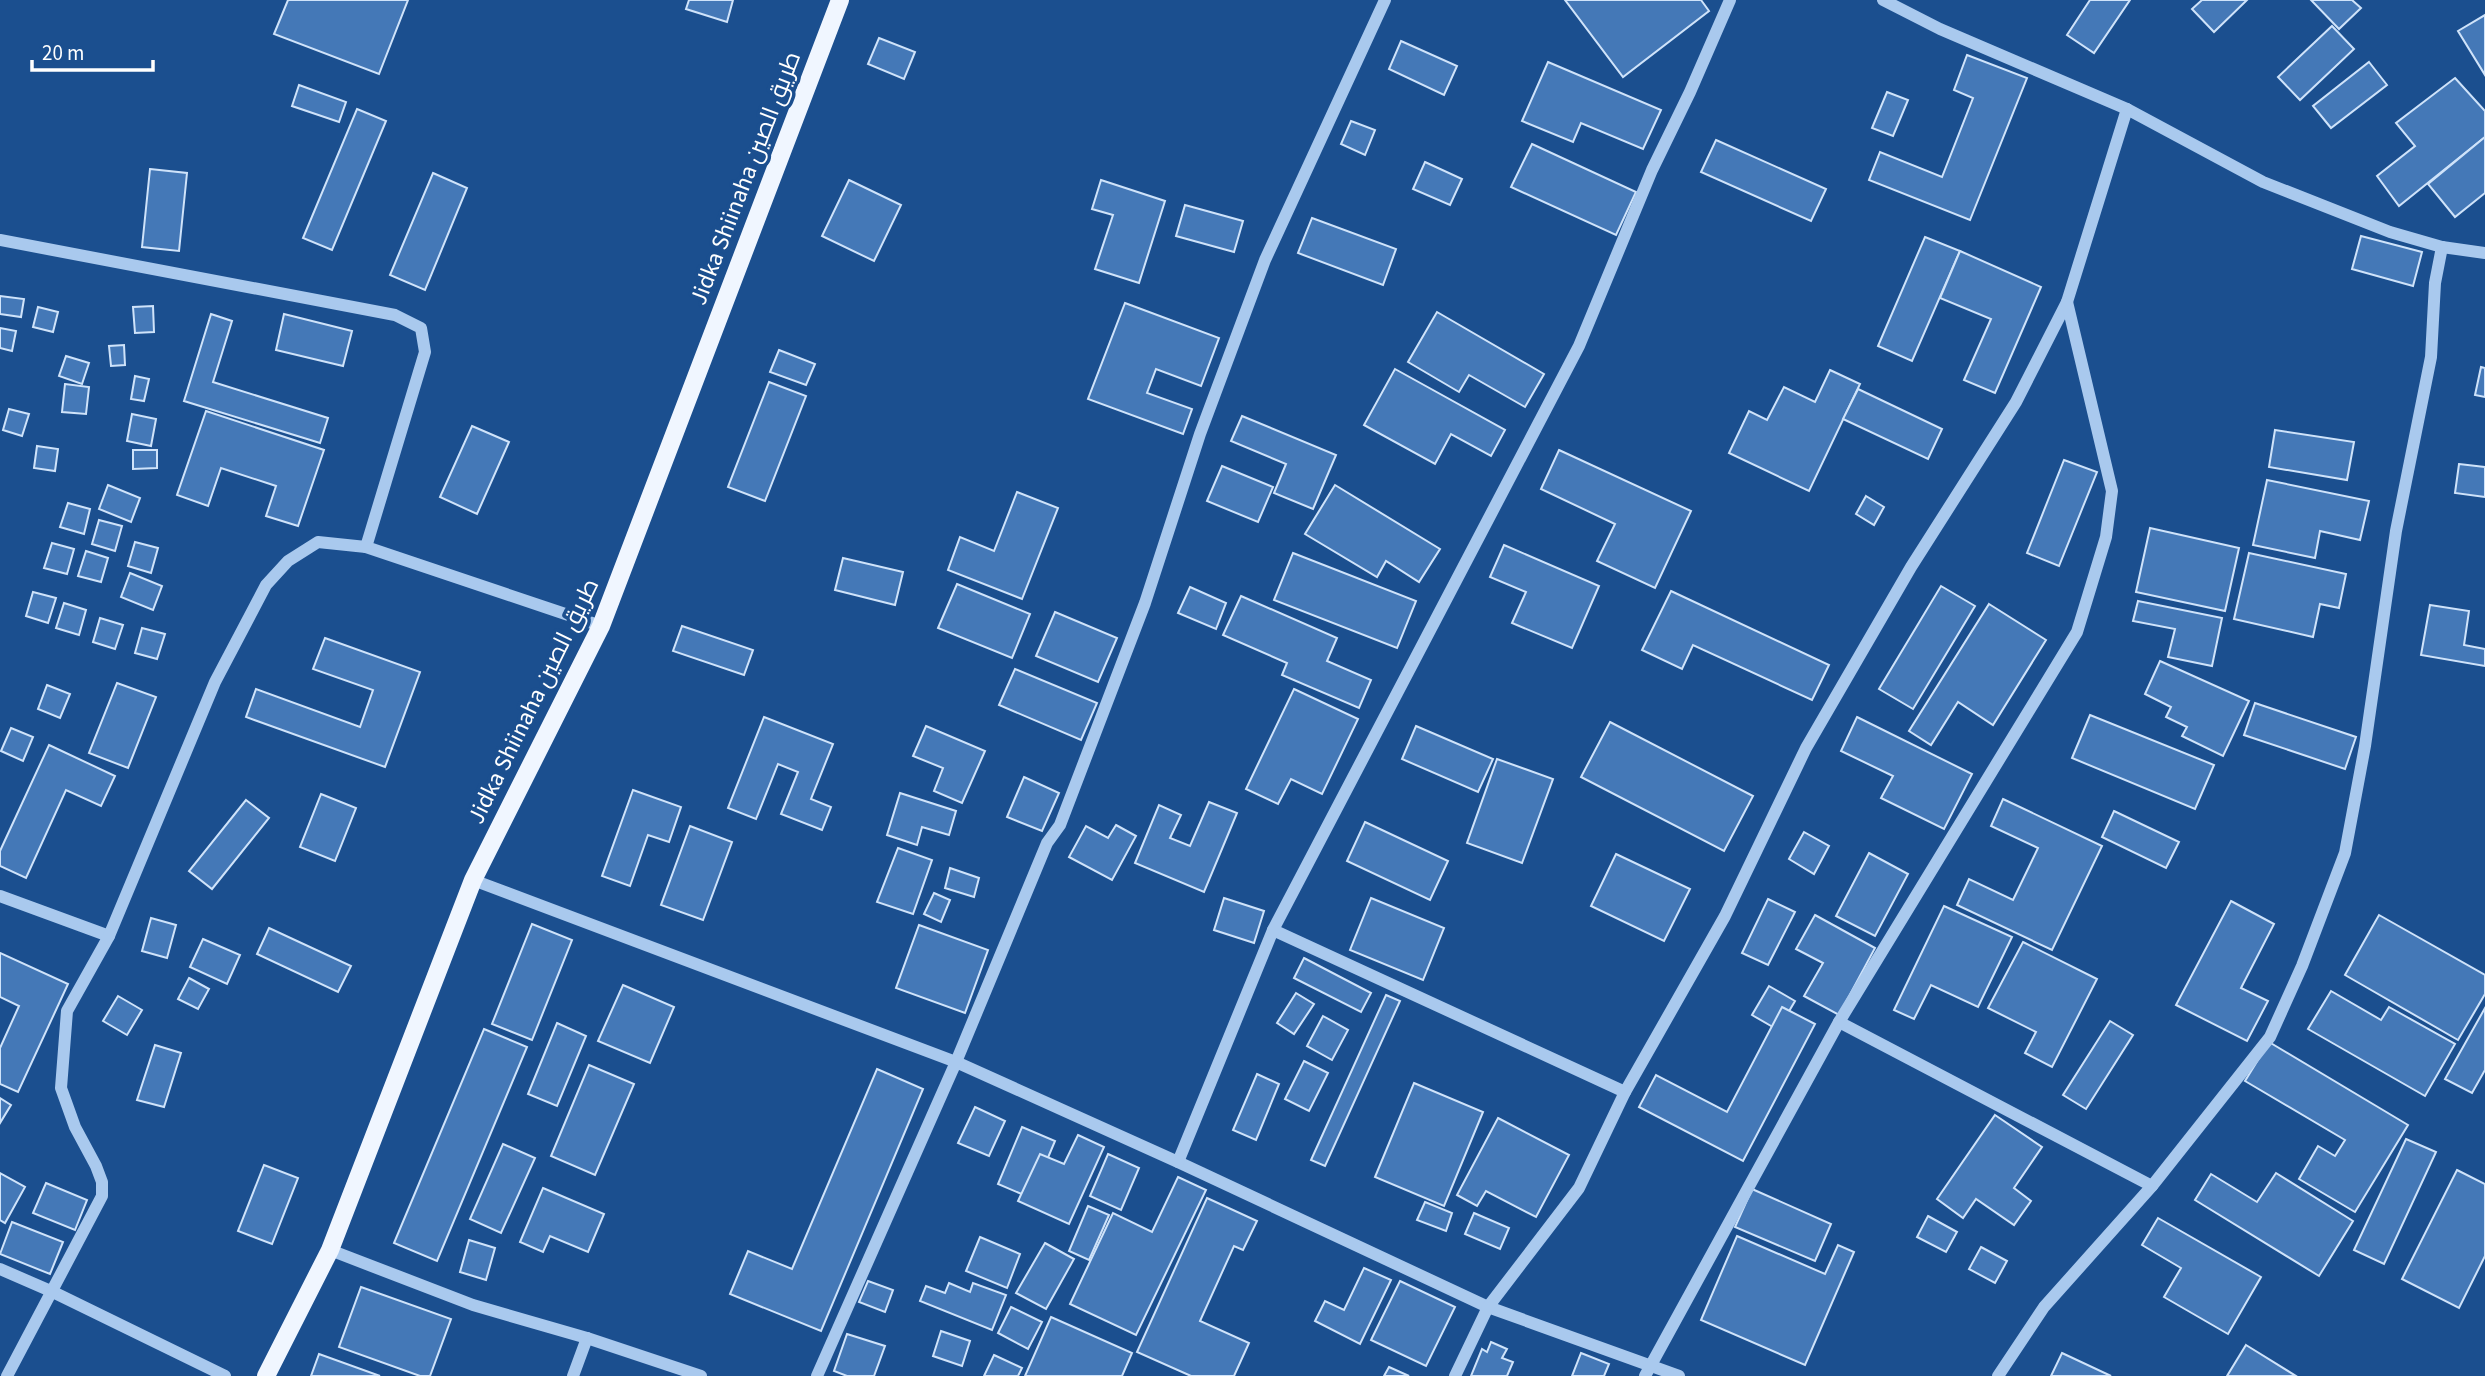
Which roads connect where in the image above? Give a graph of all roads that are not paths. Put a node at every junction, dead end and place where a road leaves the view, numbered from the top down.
1 (840, 0) edge
2 (1385, 0) edge
3 (1730, 0) edge
4 (1883, 0) edge
5 (2127, 109) junction
6 (0, 240) edge
7 (2442, 247) junction
8 (2485, 253) edge
9 (2067, 302) junction
10 (366, 547) junction
11 (601, 626) junction
12 (473, 880) junction
13 (0, 896) edge
14 (1273, 930) junction
15 (109, 936) junction
16 (1839, 1022) junction
17 (956, 1062) junction
18 (1625, 1092) junction
19 (1178, 1162) junction
20 (2152, 1186) junction
21 (330, 1250) junction
22 (0, 1269) edge
23 (53, 1292) junction
24 (1488, 1307) junction
25 (587, 1338) junction
26 (1647, 1370) edge
27 (7, 1376) edge
28 (225, 1376) edge
29 (266, 1376) edge
30 (573, 1376) edge
31 (701, 1376) edge
32 (817, 1376) edge
33 (1455, 1376) edge
34 (1679, 1376) edge
35 (1998, 1376) edge

1 - 11 main road, Jidka Shiinaha طريق الصين
2 - 17 street
3 - 14 street
4 - 5 street
5 - 7 street
5 - 9 street
6 - 10 street
7 - 8 street
7 - 20 street
9 - 16 street
9 - 18 street
10 - 11 street
10 - 15 street
11 - 12 main road, Jidka Shiinaha طريق الصين
12 - 17 street
12 - 21 main road, Jidka Shiinaha طريق الصين
13 - 15 street
14 - 18 street
14 - 19 street
15 - 23 street
16 - 20 street
16 - 26 street
17 - 19 street
17 - 32 street
18 - 24 street
19 - 24 street
20 - 35 street
21 - 25 street
21 - 29 main road, Jidka Shiinaha طريق الصين
22 - 23 street
23 - 27 street
23 - 28 street
24 - 26 street
24 - 33 street
25 - 30 street
25 - 31 street
26 - 34 street

